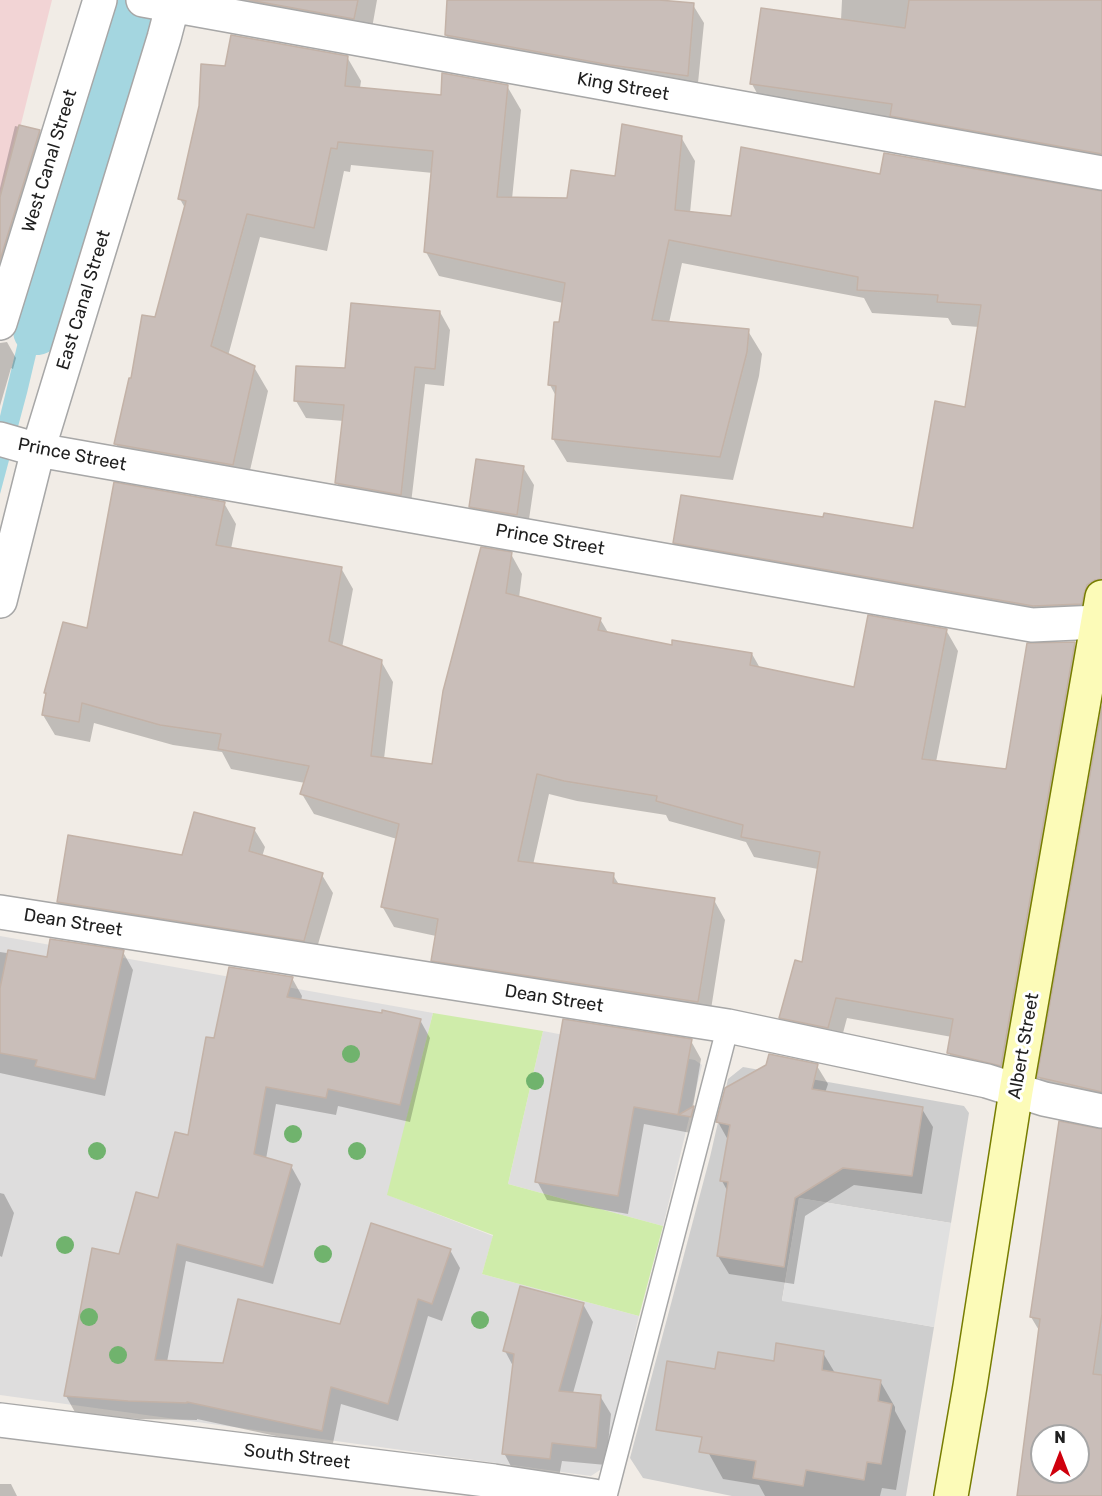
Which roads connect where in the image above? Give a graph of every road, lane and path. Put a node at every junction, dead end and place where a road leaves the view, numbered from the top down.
1 (100, 0) edge
2 (161, 2) edge
3 (1102, 173) edge
4 (0, 322) edge
5 (18, 444) edge
6 (0, 601) edge
7 (1101, 614) edge
8 (0, 912) edge
9 (728, 1026) junction
10 (1016, 1091) junction
11 (1102, 1111) edge
12 (0, 1420) edge
13 (491, 1489) edge
14 (594, 1496) edge
15 (606, 1496) edge
16 (951, 1496) edge

1 - 4 street, West Canal Street
2 - 3 street, King Street
2 - 5 street, East Canal Street
5 - 6 street, East Canal Street
5 - 7 street, Prince Street
7 - 10 main road, Albert Street
8 - 9 street, Dean Street
9 - 10 street, Dean Street
9 - 15 lane
10 - 11 street, Dean Street
10 - 16 main road, Albert Street
12 - 13 street, South Street
13 - 14 street, South Street

